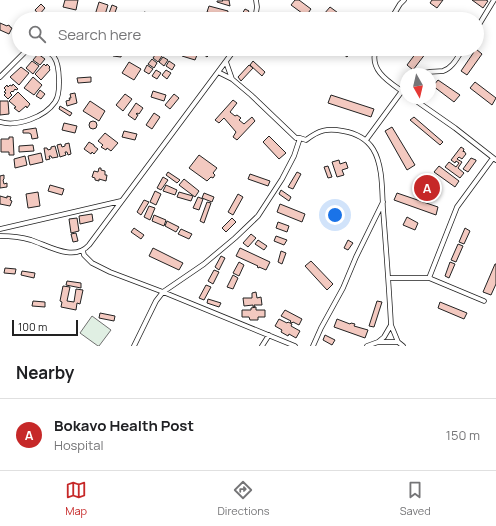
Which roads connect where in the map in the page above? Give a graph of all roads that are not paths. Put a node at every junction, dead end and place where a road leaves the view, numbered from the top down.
1 (256, 0) edge
2 (404, 0) edge
3 (494, 0) edge
4 (256, 12) edge
5 (396, 12) edge
6 (484, 16) edge
7 (21, 56) edge
8 (53, 56) edge
9 (230, 56) edge
10 (374, 56) edge
11 (458, 56) edge
12 (226, 62) junction
13 (436, 71) edge
14 (218, 72) junction
15 (1, 75) edge
16 (232, 79) junction
17 (400, 88) edge
18 (400, 97) edge
19 (421, 104) edge
20 (0, 122) edge
21 (300, 138) junction
22 (366, 140) junction
23 (495, 159) edge
24 (122, 201) junction
25 (383, 202) junction
26 (0, 229) edge
27 (0, 236) edge
28 (83, 251) junction
29 (389, 278) junction
30 (429, 278) junction
31 (163, 292) junction
32 (484, 301) dead end
33 (391, 325) junction
34 (269, 335) junction
35 (378, 342) junction
36 (398, 342) junction
37 (134, 346) edge
38 (262, 346) edge
39 (295, 346) edge
40 (313, 346) edge
41 (368, 346) edge
42 (403, 346) edge

1 - 4 street
2 - 5 street
3 - 6 street
7 - 15 street
8 - 20 street
9 - 12 street
10 - 17 street
11 - 13 street
12 - 14 street
12 - 16 street
14 - 16 street
14 - 24 street
16 - 21 street
18 - 22 street
19 - 23 street
21 - 22 street
21 - 31 street
22 - 25 street
23 - 30 street
24 - 26 street
24 - 28 street
25 - 29 street
25 - 40 street
27 - 28 street
28 - 31 street
29 - 30 street
29 - 33 street
30 - 32 street
31 - 34 street
31 - 37 street
33 - 35 street
33 - 36 street
34 - 38 street
34 - 39 street
35 - 36 street
35 - 41 street
36 - 42 street

